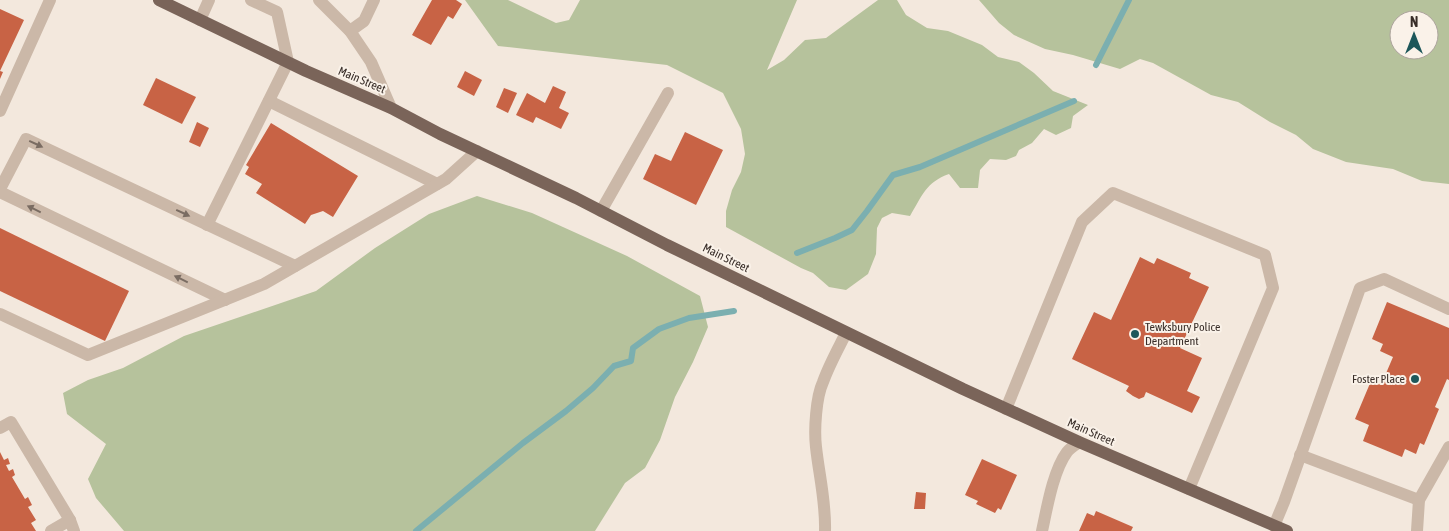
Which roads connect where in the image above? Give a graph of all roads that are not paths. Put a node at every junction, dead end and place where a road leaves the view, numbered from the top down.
1 (50, 0) edge
2 (159, 0) edge
3 (209, 0) edge
4 (251, 0) edge
5 (319, 0) edge
6 (374, 0) edge
7 (200, 20) junction
8 (350, 31) junction
9 (288, 62) junction
10 (668, 93) dead end
11 (269, 102) junction
12 (391, 108) junction
13 (0, 110) edge
14 (477, 151) junction
15 (437, 184) junction
16 (0, 190) edge
17 (601, 211) junction
18 (207, 225) junction
19 (296, 266) junction
20 (225, 300) junction
21 (1449, 309) edge
22 (0, 314) edge
23 (846, 333) junction
24 (1006, 409) junction
25 (0, 428) edge
26 (1079, 442) junction
27 (1449, 447) edge
28 (1300, 455) junction
29 (1190, 489) junction
30 (1418, 500) junction
31 (72, 526) edge
32 (1274, 526) junction
33 (51, 531) edge
34 (825, 531) edge
35 (1042, 531) edge
36 (1286, 531) edge
37 (1417, 531) edge

1 - 13 street
2 - 7 main road, Main Street
3 - 7 street
4 - 9 street
5 - 8 street
6 - 8 street
7 - 9 main road, Main Street
8 - 12 street
9 - 11 street
9 - 12 main road, Main Street
10 - 17 street
11 - 15 street
11 - 18 street
12 - 14 main road, Main Street
14 - 15 street
14 - 17 main road, Main Street
15 - 19 street
16 -> 18 street
20 -> 16 street
17 - 23 main road, Main Street
18 - 19 street
19 - 20 street
20 - 22 street
21 - 28 street
23 - 24 main road, Main Street
23 - 34 street
24 - 26 main road, Main Street
24 - 29 street
25 - 31 street
26 - 29 main road, Main Street
26 - 35 street
27 - 30 street
28 - 30 street
28 - 32 street
29 - 32 main road, Main Street
30 - 37 street
31 - 33 street
32 - 36 main road, Main Street

